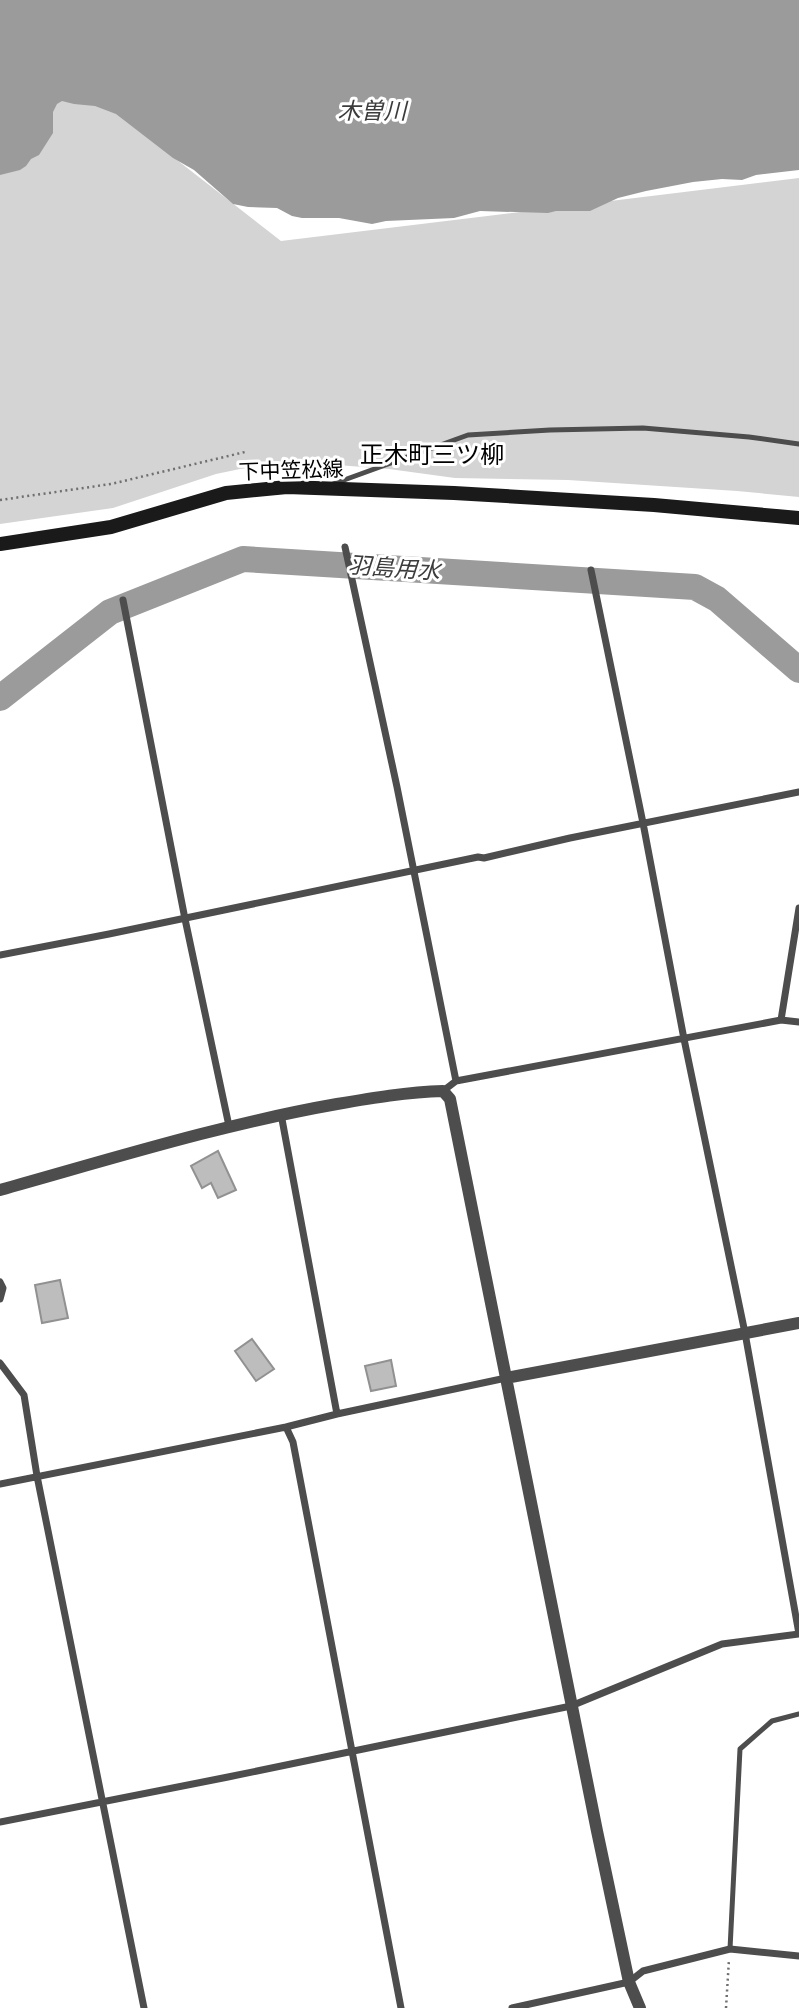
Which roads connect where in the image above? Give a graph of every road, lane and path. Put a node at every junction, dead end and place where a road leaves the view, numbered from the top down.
1 (799, 444) edge
2 (245, 452) dead end
3 (321, 488) junction
4 (0, 500) edge
5 (799, 518) edge
6 (0, 544) edge
7 (345, 547) dead end
8 (591, 570) dead end
9 (123, 600) dead end
10 (799, 792) edge
11 (643, 823) junction
12 (414, 871) junction
13 (799, 908) edge
14 (185, 919) junction
15 (0, 955) edge
16 (781, 1020) junction
17 (799, 1023) edge
18 (684, 1039) junction
19 (456, 1081) junction
20 (443, 1091) junction
21 (281, 1114) junction
22 (229, 1126) junction
23 (0, 1189) edge
24 (0, 1282) edge
25 (0, 1298) edge
26 (799, 1323) edge
27 (745, 1333) junction
28 (0, 1363) edge
29 (506, 1378) junction
30 (337, 1414) junction
31 (286, 1427) junction
32 (37, 1476) junction
33 (0, 1484) edge
34 (799, 1634) edge
35 (571, 1706) junction
36 (799, 1714) edge
37 (352, 1751) junction
38 (101, 1802) junction
39 (0, 1822) edge
40 (730, 1948) junction
41 (799, 1955) edge
42 (629, 1982) junction
43 (144, 2008) edge
44 (401, 2008) edge
45 (512, 2008) edge
46 (640, 2008) edge
47 (726, 2008) edge

1 - 3 lane
2 - 4 path
3 - 5 main road, 下中笠松線
3 - 6 main road, 下中笠松線
7 - 12 street
8 - 11 street
9 - 14 street
10 - 11 street
11 - 12 street
11 - 18 street
12 - 14 street
12 - 19 street
13 - 16 street
14 - 15 street
14 - 22 street
16 - 17 street
16 - 18 street
18 - 19 street
18 - 27 street
19 - 20 street
20 - 21 street
20 - 29 street
21 - 22 street
21 - 30 street
22 - 23 street
24 - 25 street
26 - 27 street
27 - 29 street
27 - 34 street
28 - 32 street
29 - 30 street
29 - 35 street
30 - 31 street
31 - 32 street
31 - 37 street
32 - 33 street
32 - 38 street
34 - 35 street
35 - 37 street
35 - 42 street
36 - 40 lane
37 - 38 street
37 - 44 street
38 - 39 street
38 - 43 street
40 - 41 street
40 - 42 street
40 - 47 path
42 - 45 street
42 - 46 street

